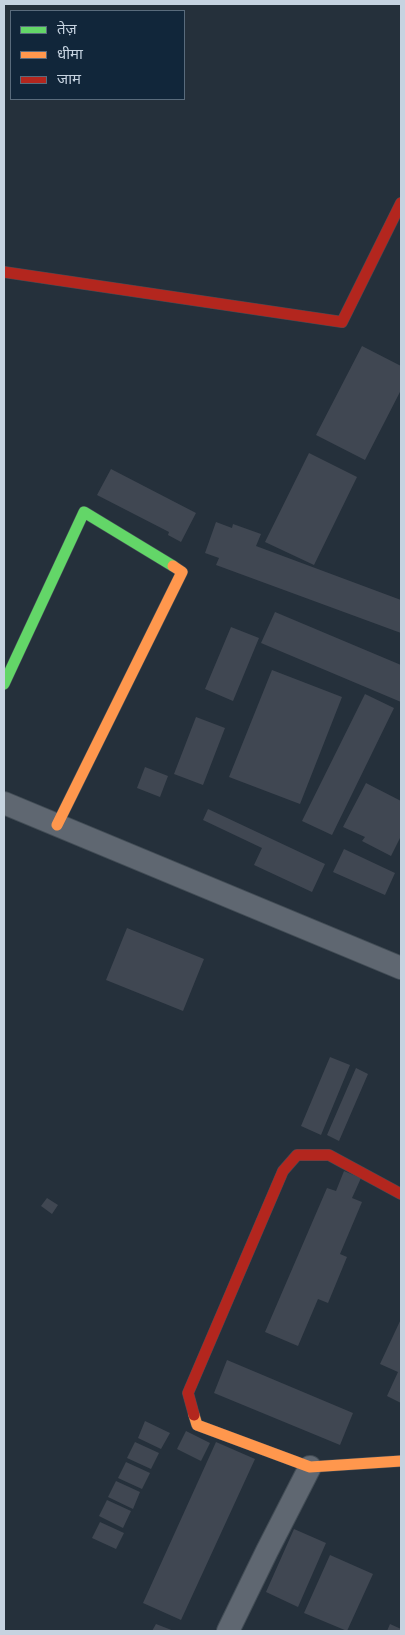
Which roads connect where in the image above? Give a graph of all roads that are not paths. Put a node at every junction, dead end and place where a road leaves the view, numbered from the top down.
1 (401, 202) edge
2 (4, 272) edge
3 (4, 684) edge
4 (4, 803) edge
5 (56, 825) junction
6 (401, 968) edge
7 (400, 1191) edge
8 (401, 1461) edge
9 (310, 1466) junction
10 (228, 1631) edge

1 - 2 street
3 - 5 street
4 - 5 street
5 - 6 street
7 - 9 street
8 - 9 street
9 - 10 street

